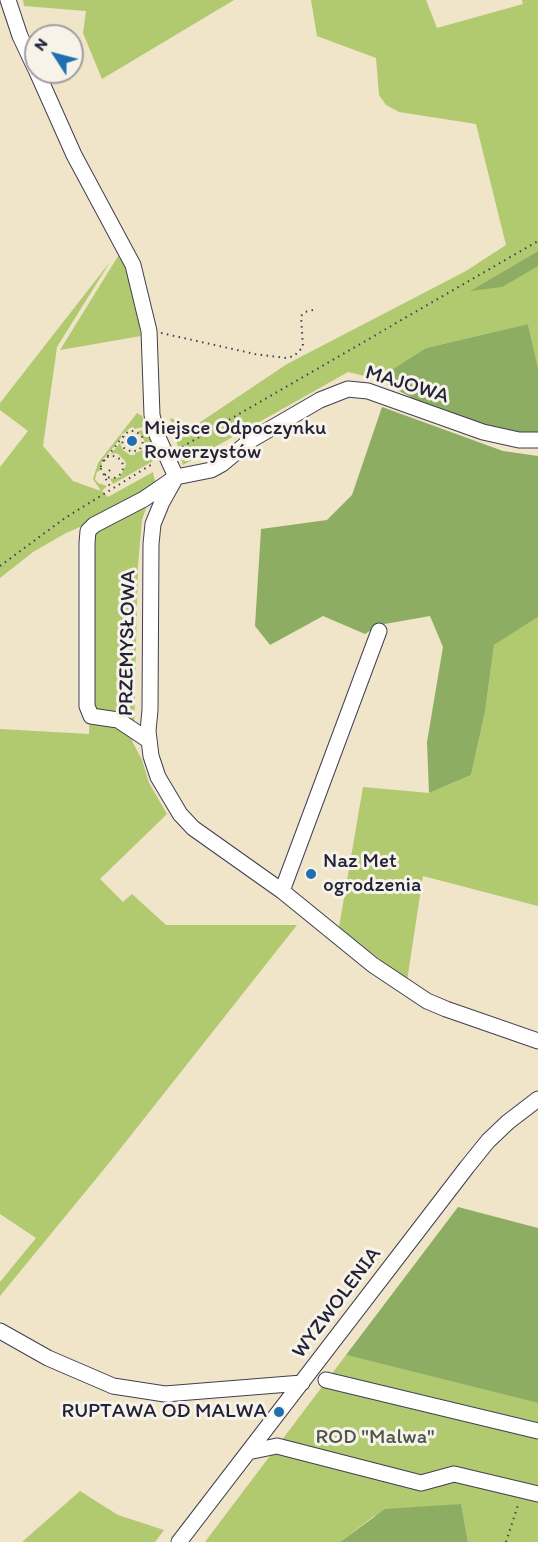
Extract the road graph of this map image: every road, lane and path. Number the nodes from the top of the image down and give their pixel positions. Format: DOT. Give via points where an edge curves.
graph roads {
  1 [pos="8,0"];
  2 [pos="24,45"];
  3 [pos="42,84"];
  4 [pos="538,241"];
  5 [pos="313,310"];
  6 [pos="149,331"];
  7 [pos="125,434"];
  8 [pos="130,437"];
  9 [pos="538,440"];
  10 [pos="135,446"];
  11 [pos="138,450"];
  12 [pos="168,455"];
  13 [pos="120,459"];
  14 [pos="104,461"];
  15 [pos="116,463"];
  16 [pos="110,470"];
  17 [pos="105,475"];
  18 [pos="176,477"];
  19 [pos="111,488"];
  20 [pos="0,566"];
  21 [pos="380,631"];
  22 [pos="148,740"];
  23 [pos="282,891"];
  24 [pos="538,1041"];
  25 [pos="538,1099"];
  26 [pos="0,1331"];
  27 [pos="327,1380"];
  28 [pos="302,1383"];
  29 [pos="538,1431"];
  30 [pos="248,1452"];
  31 [pos="522,1490"];
  32 [pos="538,1494"];
  33 [pos="179,1542"];
  34 [pos="506,1542"];
  1 -- 2 [label="street"];
  3 -- 6 [label="street" via="74,155 133,265"];
  4 -- 12 [label="path"];
  5 -- 6 [label="path" via="301,316 303,347 286,358"];
  6 -- 12 [label="street" via="152,415"];
  7 -- 8 [label="path"];
  7 -- 11 [label="path" via="124,448"];
  7 -- 11 [label="path" via="135,431 142,436"];
  7 -- 14 [label="path"];
  9 -- 18 [label="street, MAJOWA" via="483,432 368,391 348,389 320,400 211,470"];
  10 -- 11 [label="path"];
  12 -- 18 [label="street"];
  12 -- 19 [label="path"];
  13 -- 14 [label="path" via="113,456"];
  13 -- 15 [label="path"];
  13 -- 17 [label="path" via="123,466 119,475"];
  14 -- 17 [label="path"];
  16 -- 17 [label="path"];
  17 -- 19 [label="path"];
  18 -- 22 [label="street, PRZEMYSŁOWA" via="153,524"];
  18 -- 22 [label="street" via="88,531 87,706 91,716 118,720"];
  19 -- 20 [label="path"];
  21 -- 23 [label="street"];
  22 -- 23 [label="street, PRZEMYSŁOWA" via="158,777 180,814 193,828"];
  23 -- 24 [label="street, PRZEMYSŁOWA" via="412,992 446,1009"];
  25 -- 28 [label="street, WYZWOLENIA" via="488,1141"];
  26 -- 28 [label="street" via="48,1358 113,1386 165,1394"];
  27 -- 29 [label="street"];
  28 -- 30 [label="street, WYZWOLENIA"];
  30 -- 31 [label="street" via="277,1446 421,1483 454,1474"];
  30 -- 33 [label="street, WYZWOLENIA"];
  31 -- 32 [label="street"];
  31 -- 34 [label="path"];
}
